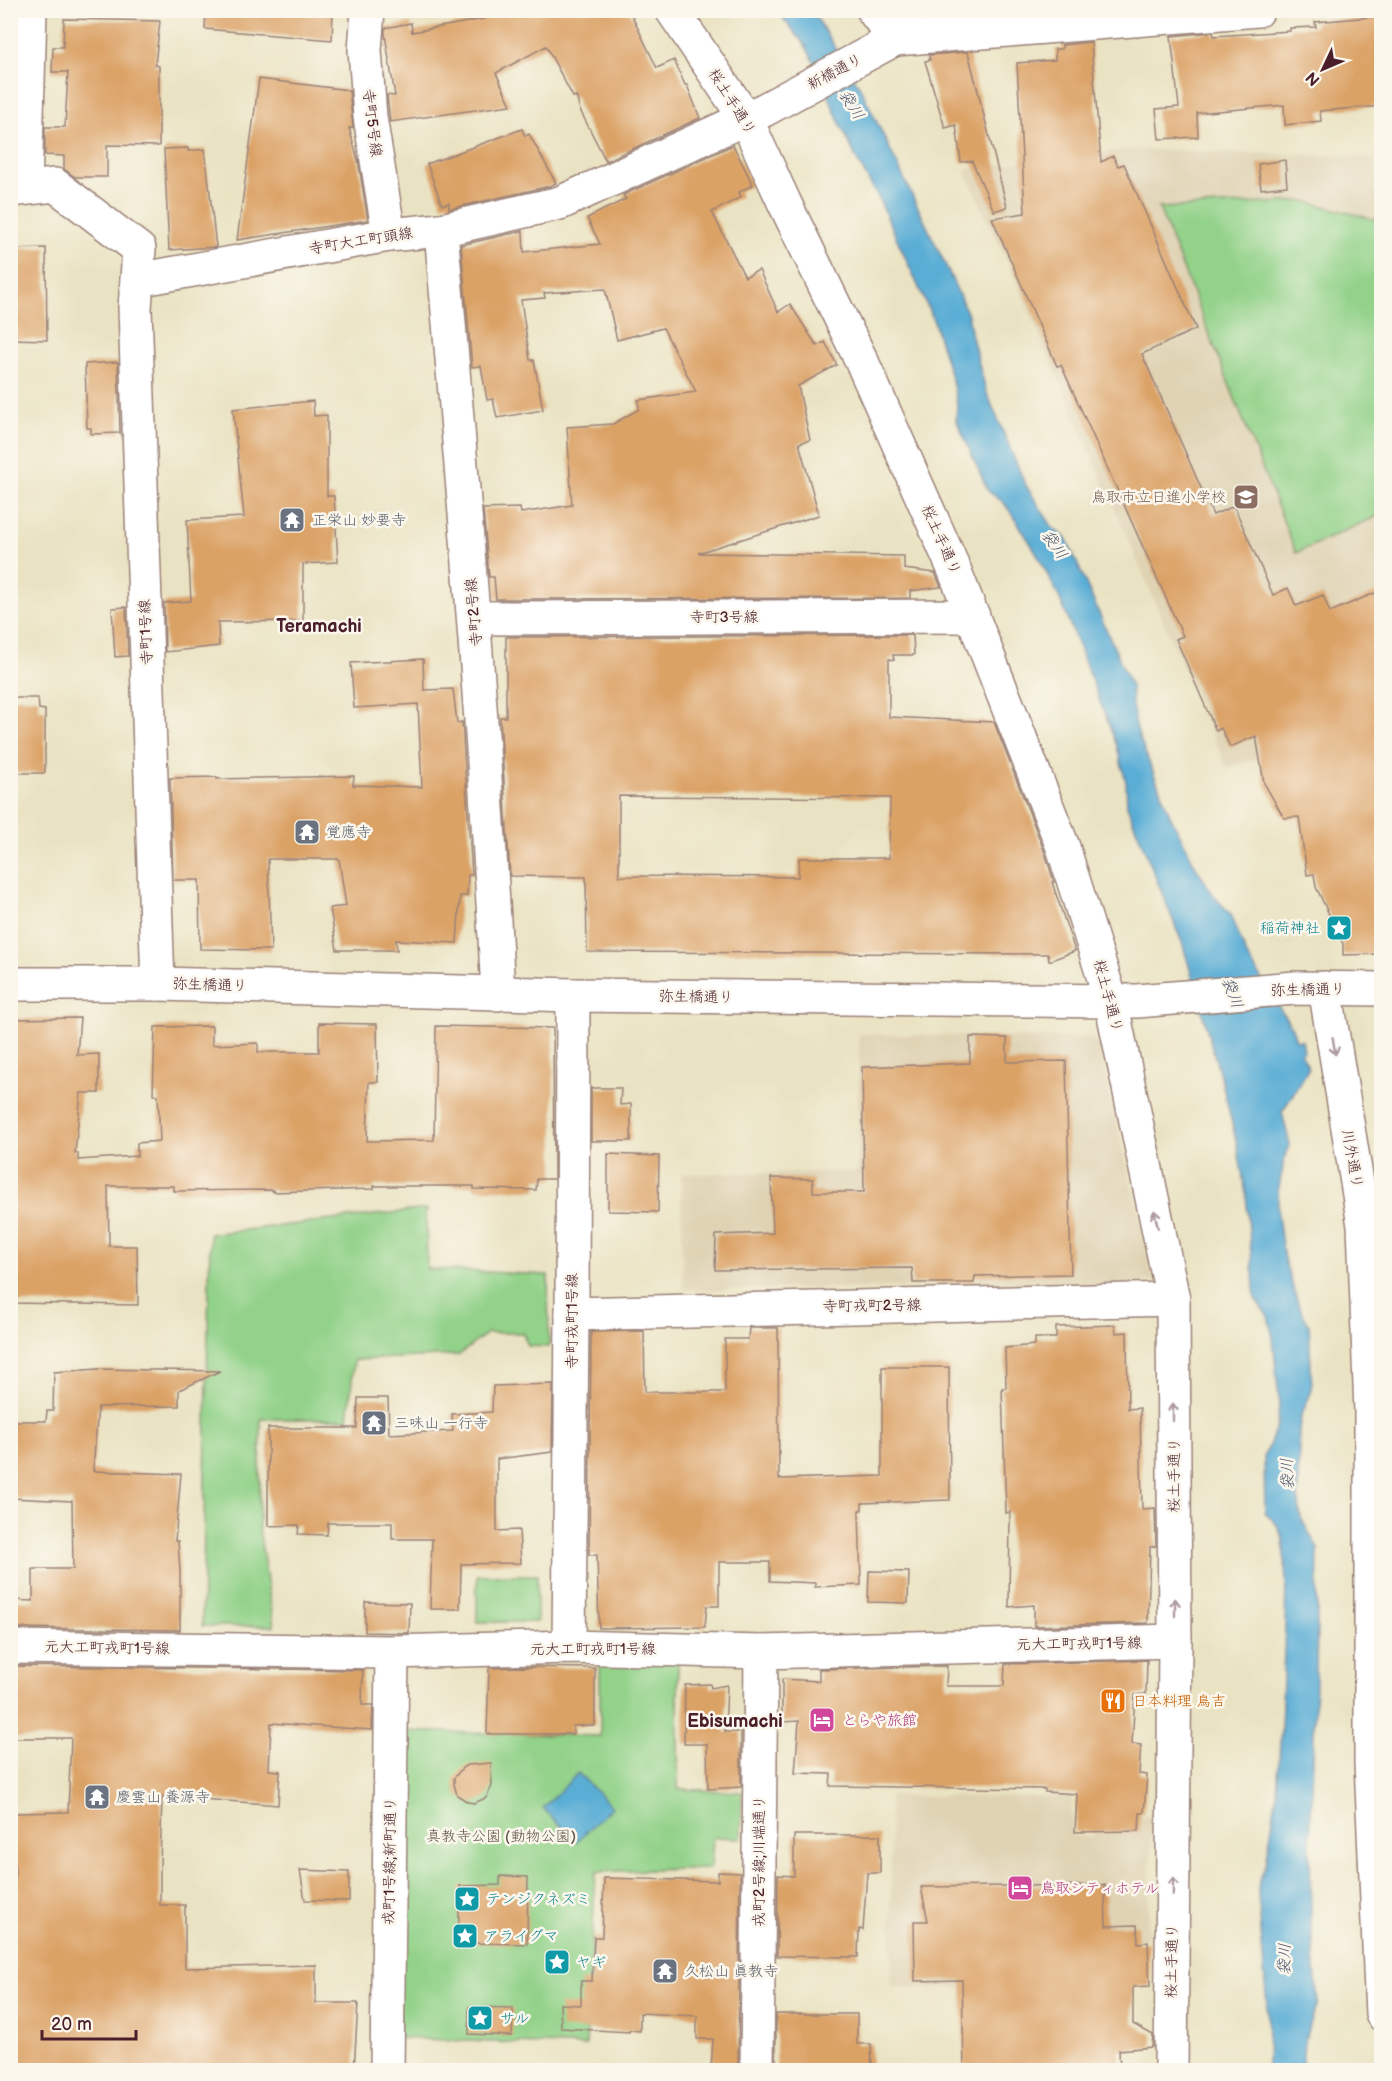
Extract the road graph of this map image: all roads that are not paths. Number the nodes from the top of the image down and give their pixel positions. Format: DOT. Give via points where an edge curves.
graph roads {
  1 [pos="30,10"];
  2 [pos="368,10"];
  3 [pos="672,10"];
  4 [pos="873,10"];
  5 [pos="1258,10"];
  6 [pos="896,32"];
  7 [pos="755,114"];
  8 [pos="18,189"];
  9 [pos="441,230"];
  10 [pos="389,235"];
  11 [pos="137,280"];
  12 [pos="973,616"];
  13 [pos="475,618"];
  14 [pos="10,984"];
  15 [pos="158,984"];
  16 [pos="1310,988"];
  17 [pos="1382,989"];
  18 [pos="498,994"];
  19 [pos="573,996"];
  20 [pos="1124,1001"];
  21 [pos="1173,1299"];
  22 [pos="572,1314"];
  23 [pos="1376,1413"];
  24 [pos="1175,1641"];
  25 [pos="10,1647"];
  26 [pos="569,1647"];
  27 [pos="392,1652"];
  28 [pos="761,1652"];
  29 [pos="1376,1762"];
  30 [pos="1382,2014"];
  31 [pos="387,2070"];
  32 [pos="757,2070"];
  33 [pos="1171,2070"];
  1 -- 8 [label="street"];
  2 -- 10 [label="street, 寺町5号線" via="365,50 370,117"];
  3 -- 7 [label="street, 桜土手通り"];
  4 -- 6 [label="street"];
  5 -- 6 [label="street"];
  6 -- 7 [label="street, 新橋通り"];
  7 -- 9 [label="street, 寺町大工町頭線" via="560,203"];
  7 -- 12 [label="street, 桜土手通り" via="785,204 863,364"];
  8 -- 11 [label="street" via="55,185 139,249"];
  9 -- 10 [label="street, 寺町大工町頭線"];
  9 -- 13 [label="street, 寺町2号線"];
  10 -- 11 [label="street, 寺町大工町頭線"];
  11 -- 15 [label="street, 寺町1号線"];
  12 -- 13 [label="street, 寺町3号線"];
  12 -- 20 [label="street, 桜土手通り"];
  13 -- 18 [label="street, 寺町2号線"];
  14 -- 15 [label="street, 弥生橋通り"];
  15 -- 18 [label="street, 弥生橋通り"];
  16 -- 17 [label="street, 弥生橋通り"];
  16 -- 20 [label="street, 弥生橋通り"];
  16 -- 23 [label="street, 川外通り, one-way" via="1364,1225"];
  18 -- 19 [label="street, 弥生橋通り"];
  19 -- 20 [label="street, 弥生橋通り"];
  19 -- 22 [label="street, 寺町戎町1号線"];
  21 -- 20 [label="street, 桜土手通り, one-way"];
  21 -- 22 [label="street, 寺町戎町2号線"];
  24 -- 21 [label="street, 桜土手通り, one-way"];
  22 -- 26 [label="street, 寺町戎町1号線"];
  23 -- 29 [label="street, 川外通り"];
  24 -- 28 [label="street, 元大工町戎町1号線"];
  33 -- 24 [label="street, 桜土手通り, one-way"];
  25 -- 27 [label="street, 元大工町戎町1号線"];
  26 -- 27 [label="street, 元大工町戎町1号線"];
  26 -- 28 [label="street, 元大工町戎町1号線"];
  27 -- 31 [label="street, 戎町1号線;新町通り"];
  28 -- 32 [label="street, 戎町2号線;川端通り"];
  29 -- 30 [label="street, 川外通り"];
}
